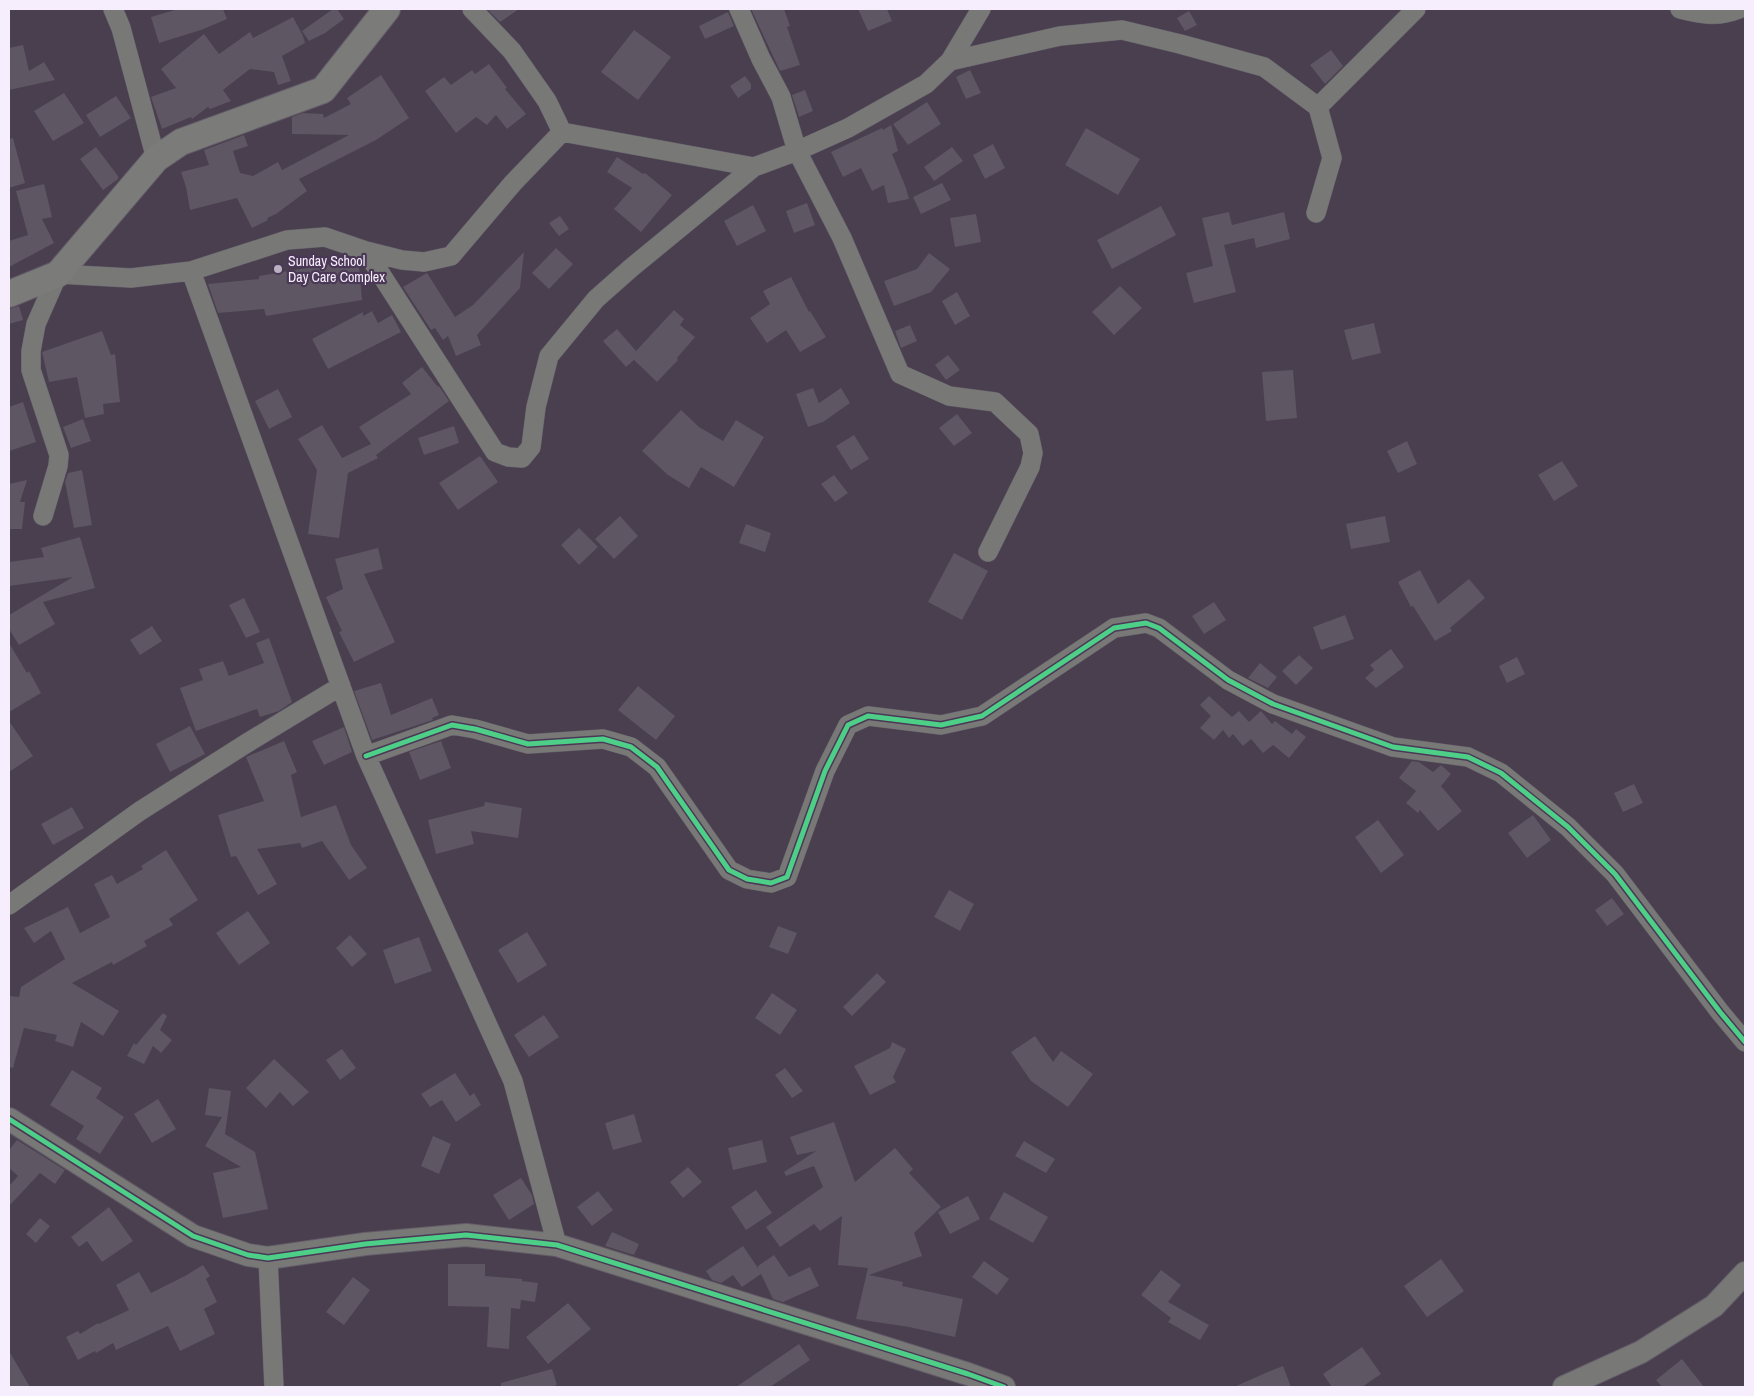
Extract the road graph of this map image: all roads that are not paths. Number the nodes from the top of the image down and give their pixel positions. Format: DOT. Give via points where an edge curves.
graph roads {
  1 [pos="113,9"];
  2 [pos="387,9"];
  3 [pos="472,9"];
  4 [pos="739,9"];
  5 [pos="981,9"];
  6 [pos="1416,9"];
  7 [pos="1680,9"];
  8 [pos="1739,9"];
  9 [pos="950,62"];
  10 [pos="1318,107"];
  11 [pos="562,132"];
  12 [pos="797,151"];
  13 [pos="156,159"];
  14 [pos="754,167"];
  15 [pos="1316,214"];
  16 [pos="366,251"];
  17 [pos="191,271"];
  18 [pos="58,274"];
  19 [pos="9,294"];
  20 [pos="43,516"];
  21 [pos="988,552"];
  22 [pos="341,686"];
  23 [pos="366,756"];
  24 [pos="9,905"];
  25 [pos="1745,1042"];
  26 [pos="9,1119"];
  27 [pos="557,1245"];
  28 [pos="268,1258"];
  29 [pos="1745,1273"];
  30 [pos="274,1387"];
  31 [pos="1004,1387"];
  32 [pos="1564,1387"];
  1 -- 13 [label="street"];
  2 -- 13 [label="main road" via="322,90 181,142"];
  3 -- 11 [label="street" via="512,52 547,101"];
  4 -- 12 [label="street" via="781,97"];
  5 -- 9 [label="street"];
  6 -- 10 [label="street"];
  7 -- 8 [label="street" via="1705,15"];
  9 -- 10 [label="street" via="1060,36 1122,30 1264,67"];
  9 -- 12 [label="street" via="926,84 848,128"];
  10 -- 15 [label="street" via="1332,158"];
  11 -- 14 [label="street"];
  11 -- 16 [label="street" via="451,256 424,262"];
  12 -- 14 [label="street"];
  12 -- 21 [label="street" via="842,238 900,374 949,396 995,402 1029,434 1033,453 1030,467"];
  13 -- 18 [label="main road"];
  14 -- 16 [label="street" via="596,299 549,356 536,406 531,447 522,458 495,452"];
  16 -- 17 [label="street" via="325,237 287,240"];
  17 -- 18 [label="street" via="131,278"];
  17 -- 22 [label="street"];
  18 -- 19 [label="main road"];
  18 -- 20 [label="street" via="36,324 31,351 31,370 59,455"];
  22 -- 23 [label="street"];
  22 -- 24 [label="street" via="140,811"];
  23 -- 25 [label="street" via="452,725 528,744 602,739 631,747 657,767 729,870 747,880 771,883 787,877 825,771 848,725 868,716 941,725 982,716 1114,628 1146,623 1159,628 1228,680 1273,704 1394,747 1468,757 1501,773 1568,827 1615,874"];
  23 -- 27 [label="street" via="513,1081"];
  26 -- 28 [label="street" via="193,1236 248,1255"];
  27 -- 28 [label="street" via="466,1235 365,1244"];
  27 -- 31 [label="street"];
  28 -- 30 [label="street"];
  29 -- 32 [label="street" via="1714,1306 1650,1347"];
}
